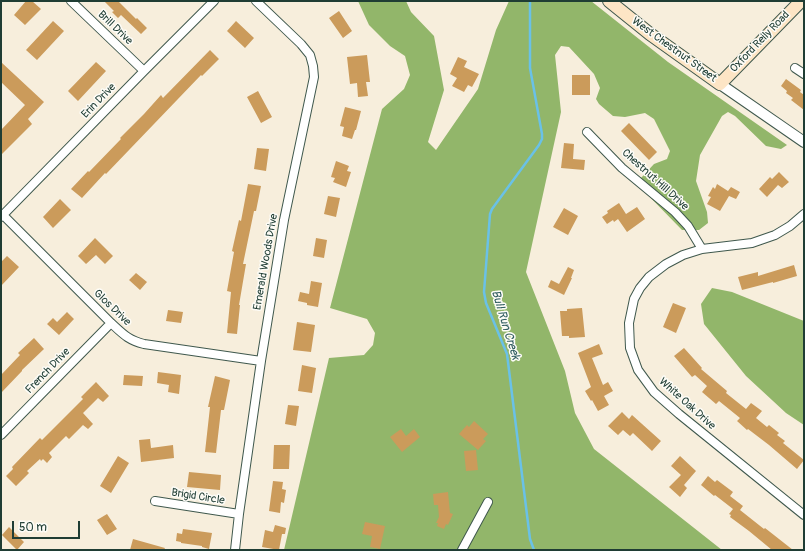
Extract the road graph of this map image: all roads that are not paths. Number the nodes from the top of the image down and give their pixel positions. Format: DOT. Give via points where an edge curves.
graph roads {
  1 [pos="71,1"];
  2 [pos="214,1"];
  3 [pos="256,1"];
  4 [pos="609,1"];
  5 [pos="801,1"];
  6 [pos="795,68"];
  7 [pos="144,71"];
  8 [pos="804,74"];
  9 [pos="720,84"];
  10 [pos="587,132"];
  11 [pos="804,142"];
  12 [pos="804,214"];
  13 [pos="2,216"];
  14 [pos="702,249"];
  15 [pos="111,323"];
  16 [pos="261,361"];
  17 [pos="1,435"];
  18 [pos="155,501"];
  19 [pos="488,502"];
  20 [pos="239,514"];
  21 [pos="804,515"];
  22 [pos="235,550"];
  23 [pos="462,550"];
  1 -- 7 [label="street, Brill Drive"];
  2 -- 7 [label="street, Erin Drive"];
  3 -- 16 [label="street, Emerald Woods Drive" via="301,44 310,56 314,77 284,220"];
  4 -- 9 [label="main road, West Chestnut Street"];
  5 -- 9 [label="main road, Oxford Reily Road"];
  6 -- 8 [label="street"];
  7 -- 13 [label="street, Erin Drive"];
  9 -- 11 [label="street"];
  10 -- 14 [label="street, Chestnut Hill Drive" via="622,168 675,212 688,226"];
  12 -- 14 [label="street, White Oak Drive" via="776,235 752,242"];
  13 -- 15 [label="street, Glos Drive"];
  14 -- 21 [label="street, White Oak Drive" via="666,264 649,277 634,298 629,323 630,348 638,370 654,392 679,414"];
  15 -- 16 [label="street, Glos Drive" via="135,342"];
  15 -- 17 [label="street, French Drive"];
  16 -- 20 [label="street, Emerald Woods Drive"];
  18 -- 20 [label="street, Brigid Circle"];
  19 -- 23 [label="street"];
  20 -- 22 [label="street, Emerald Woods Drive"];
}
